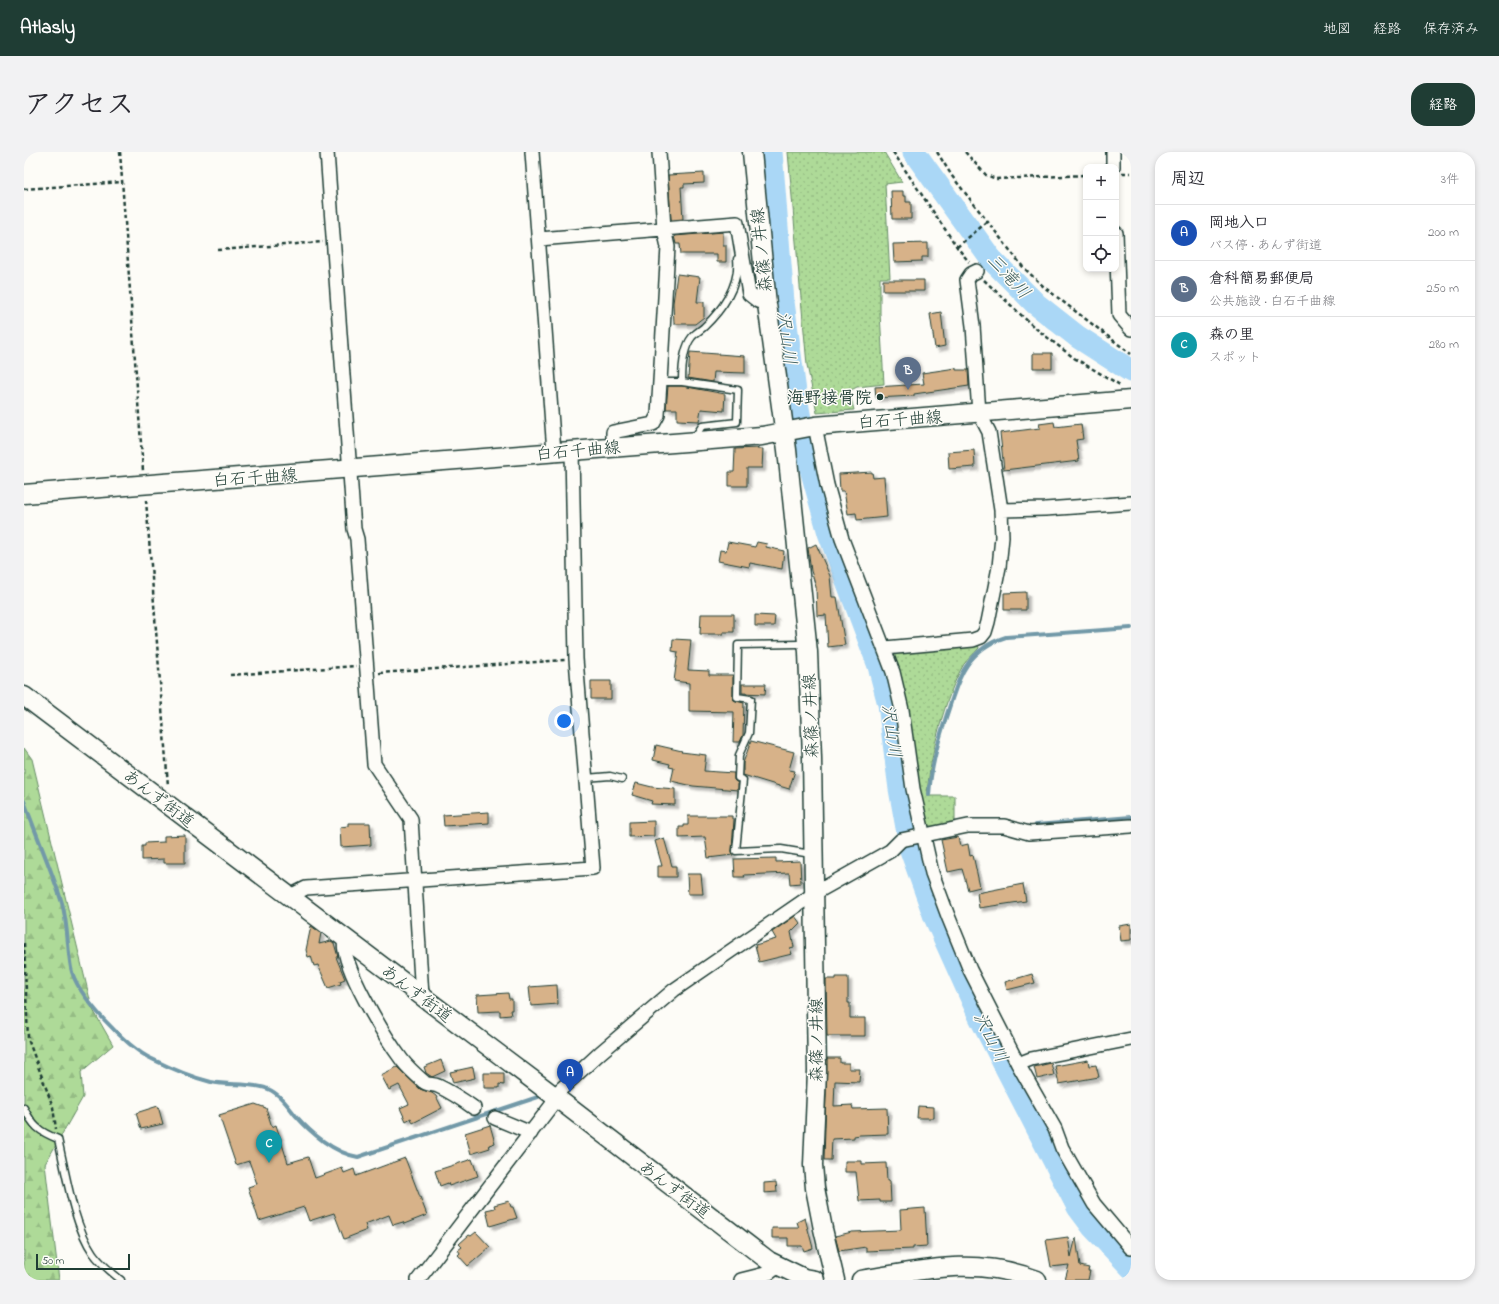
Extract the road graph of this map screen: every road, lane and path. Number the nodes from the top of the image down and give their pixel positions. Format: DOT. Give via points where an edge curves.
graph roads {
  1 [pos="120,152"];
  2 [pos="327,152"];
  3 [pos="532,152"];
  4 [pos="659,152"];
  5 [pos="752,152"];
  6 [pos="893,152"];
  7 [pos="937,152"];
  8 [pos="965,152"];
  9 [pos="1113,152"];
  10 [pos="1113,164"];
  11 [pos="1083,175"];
  12 [pos="122,182"];
  13 [pos="24,189"];
  14 [pos="732,223"];
  15 [pos="986,223"];
  16 [pos="664,229"];
  17 [pos="1116,236"];
  18 [pos="539,239"];
  19 [pos="334,241"];
  20 [pos="957,247"];
  21 [pos="218,250"];
  22 [pos="977,271"];
  23 [pos="767,304"];
  24 [pos="1131,329"];
  25 [pos="1131,354"];
  26 [pos="660,382"];
  27 [pos="682,382"];
  28 [pos="1128,394"];
  29 [pos="979,413"];
  30 [pos="814,426"];
  31 [pos="786,430"];
  32 [pos="692,441"];
  33 [pos="613,447"];
  34 [pos="572,450"];
  35 [pos="554,452"];
  36 [pos="350,470"];
  37 [pos="144,485"];
  38 [pos="24,494"];
  39 [pos="1131,503"];
  40 [pos="1001,510"];
  41 [pos="799,644"];
  42 [pos="885,648"];
  43 [pos="576,659"];
  44 [pos="366,669"];
  45 [pos="230,675"];
  46 [pos="24,696"];
  47 [pos="586,778"];
  48 [pos="622,779"];
  49 [pos="169,806"];
  50 [pos="1131,826"];
  51 [pos="920,836"];
  52 [pos="814,854"];
  53 [pos="415,879"];
  54 [pos="815,893"];
  55 [pos="290,896"];
  56 [pos="345,938"];
  57 [pos="24,943"];
  58 [pos="422,996"];
  59 [pos="1131,1039"];
  60 [pos="1018,1064"];
  61 [pos="556,1098"];
  62 [pos="24,1108"];
  63 [pos="474,1108"];
  64 [pos="495,1118"];
  65 [pos="531,1133"];
  66 [pos="58,1139"];
  67 [pos="1131,1248"];
  68 [pos="777,1267"];
  69 [pos="121,1280"];
  70 [pos="418,1280"];
  71 [pos="741,1280"];
  72 [pos="815,1280"];
  73 [pos="835,1280"];
  74 [pos="861,1280"];
  75 [pos="1037,1280"];
  1 -- 12 [label="path"];
  2 -- 19 [label="street"];
  3 -- 18 [label="street"];
  4 -- 16 [label="street"];
  5 -- 23 [label="main road, 森篠ノ井線"];
  6 -- 20 [label="path"];
  7 -- 15 [label="path"];
  8 -- 11 [label="path" via="986,175 996,179"];
  9 -- 10 [label="street"];
  12 -- 13 [label="path"];
  12 -- 37 [label="path"];
  14 -- 16 [label="street"];
  14 -- 23 [label="street" via="737,223 749,294"];
  14 -- 27 [label="lane" via="737,274 727,300 692,337 682,366"];
  15 -- 20 [label="path"];
  15 -- 25 [label="path" via="1044,288"];
  16 -- 18 [label="street"];
  16 -- 26 [label="street" via="668,247"];
  17 -- 24 [label="street" via="1119,315"];
  18 -- 35 [label="street"];
  19 -- 21 [label="path"];
  19 -- 36 [label="street"];
  20 -- 22 [label="path"];
  22 -- 28 [label="path" via="1034,327 1074,358"];
  22 -- 29 [label="street" via="967,280"];
  23 -- 31 [label="main road, 森篠ノ井線"];
  26 -- 27 [label="lane"];
  26 -- 33 [label="street" via="658,415 653,424 613,432"];
  27 -- 32 [label="lane" via="738,390 737,422 702,426"];
  28 -- 29 [label="main road, 白石千曲線"];
  29 -- 30 [label="main road, 白石千曲線"];
  29 -- 40 [label="street" via="989,432"];
  30 -- 31 [label="main road, 白石千曲線"];
  30 -- 42 [label="street" via="842,539"];
  31 -- 32 [label="main road, 白石千曲線" via="762,436"];
  31 -- 52 [label="main road, 森篠ノ井線" via="808,652"];
  32 -- 33 [label="main road, 白石千曲線"];
  33 -- 34 [label="main road, 白石千曲線"];
  34 -- 35 [label="main road, 白石千曲線"];
  34 -- 43 [label="street"];
  35 -- 36 [label="main road, 白石千曲線"];
  36 -- 37 [label="main road, 白石千曲線"];
  36 -- 44 [label="street"];
  37 -- 38 [label="main road, 白石千曲線"];
  37 -- 49 [label="path"];
  39 -- 40 [label="street"];
  40 -- 42 [label="street" via="999,567 985,632 973,640"];
  41 -- 52 [label="lane" via="738,645 737,697 751,699 749,733 739,755 738,778 743,780 736,851 781,849"];
  42 -- 51 [label="street" via="902,710"];
  43 -- 44 [label="path"];
  43 -- 47 [label="street"];
  44 -- 45 [label="path"];
  44 -- 53 [label="street" via="374,764 411,819"];
  46 -- 49 [label="main road, あんず街道"];
  47 -- 48 [label="lane" via="610,776"];
  47 -- 53 [label="street" via="593,868"];
  49 -- 55 [label="main road, あんず街道"];
  50 -- 51 [label="street" via="1029,832 1004,826 968,826"];
  51 -- 54 [label="street" via="900,840 890,850"];
  51 -- 60 [label="street" via="964,957"];
  52 -- 54 [label="main road, 森篠ノ井線"];
  53 -- 55 [label="street" via="306,888"];
  53 -- 58 [label="street"];
  54 -- 61 [label="street" via="674,990 600,1053 560,1090"];
  54 -- 73 [label="main road, 森篠ノ井線" via="817,1072 812,1165 822,1229"];
  55 -- 56 [label="main road, あんず街道"];
  56 -- 58 [label="main road, あんず街道"];
  56 -- 63 [label="street" via="345,954 356,982 402,1060 425,1083 436,1085"];
  57 -- 66 [label="path" via="28,1039 53,1107"];
  58 -- 61 [label="main road, あんず街道"];
  59 -- 60 [label="street" via="1031,1059"];
  60 -- 67 [label="street" via="1094,1204"];
  61 -- 65 [label="street"];
  61 -- 68 [label="main road, あんず街道"];
  62 -- 66 [label="lane" via="32,1124"];
  64 -- 65 [label="street"];
  65 -- 70 [label="street"];
  66 -- 69 [label="lane" via="77,1219 86,1241 97,1258"];
  68 -- 71 [label="street" via="769,1273"];
  68 -- 72 [label="main road, あんず街道"];
  74 -- 75 [label="main road" via="966,1265 989,1266 1017,1272"];
}
